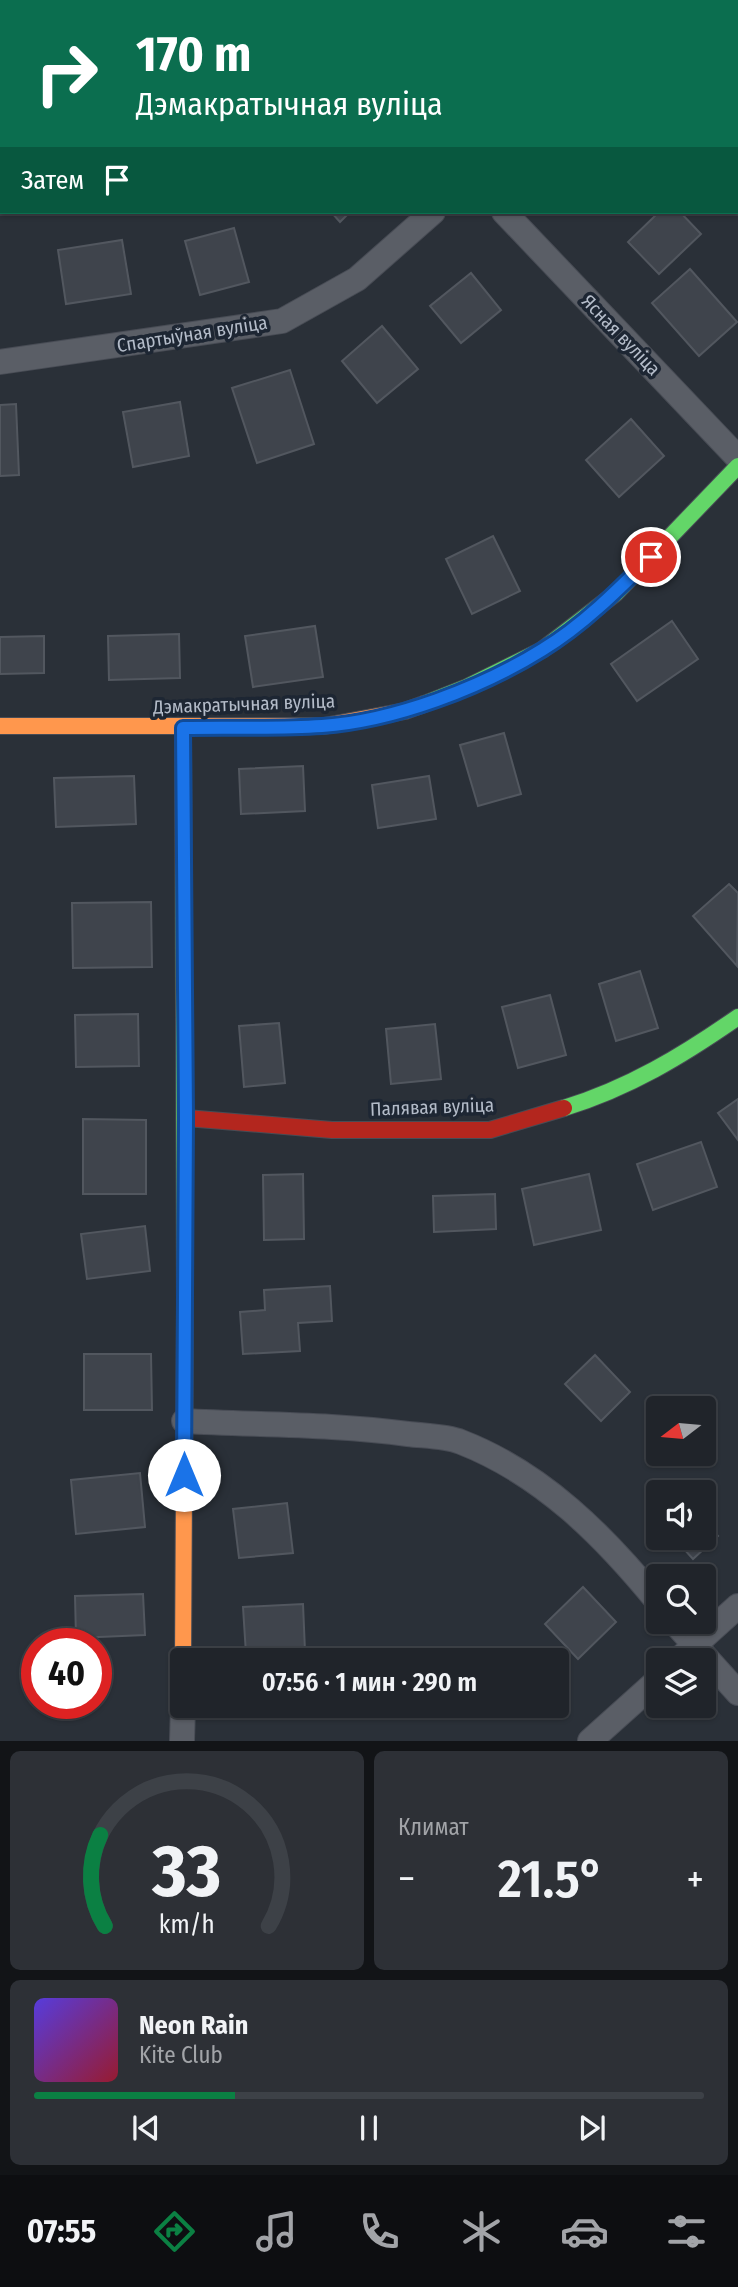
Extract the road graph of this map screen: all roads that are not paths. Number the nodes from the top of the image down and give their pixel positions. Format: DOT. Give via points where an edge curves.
graph roads {
  1 [pos="431,214"];
  2 [pos="506,214"];
  3 [pos="0,362"];
  4 [pos="738,458"];
  5 [pos="738,466"];
  6 [pos="0,726"];
  7 [pos="183,728"];
  8 [pos="738,1017"];
  9 [pos="186,1118"];
  10 [pos="184,1421"];
  11 [pos="646,1587"];
  12 [pos="738,1606"];
  13 [pos="183,1648"];
  14 [pos="691,1648"];
  15 [pos="716,1676"];
  16 [pos="646,1691"];
  17 [pos="738,1693"];
  18 [pos="183,1718"];
  19 [pos="183,1741"];
  20 [pos="590,1741"];
  1 -- 3 [label="street, Спартыўная вуліца" via="357,279 282,321"];
  2 -- 4 [label="street, Ясная вуліца"];
  5 -- 7 [label="street, Дэмакратычная вуліца" via="616,593 542,650 467,687 405,711 324,726"];
  6 -- 7 [label="street, Дэмакратычная вуліца"];
  7 -- 9 [label="street"];
  8 -- 9 [label="street, Палявая вуліца" via="610,1094 490,1130 332,1130"];
  9 -- 10 [label="street"];
  10 -- 11 [label="street" via="375,1429 459,1441 522,1471 572,1510"];
  10 -- 13 [label="street"];
  12 -- 14 [label="street"];
  15 -- 17 [label="street"];
  16 -- 20 [label="street"];
  18 -- 19 [label="street"];
}
